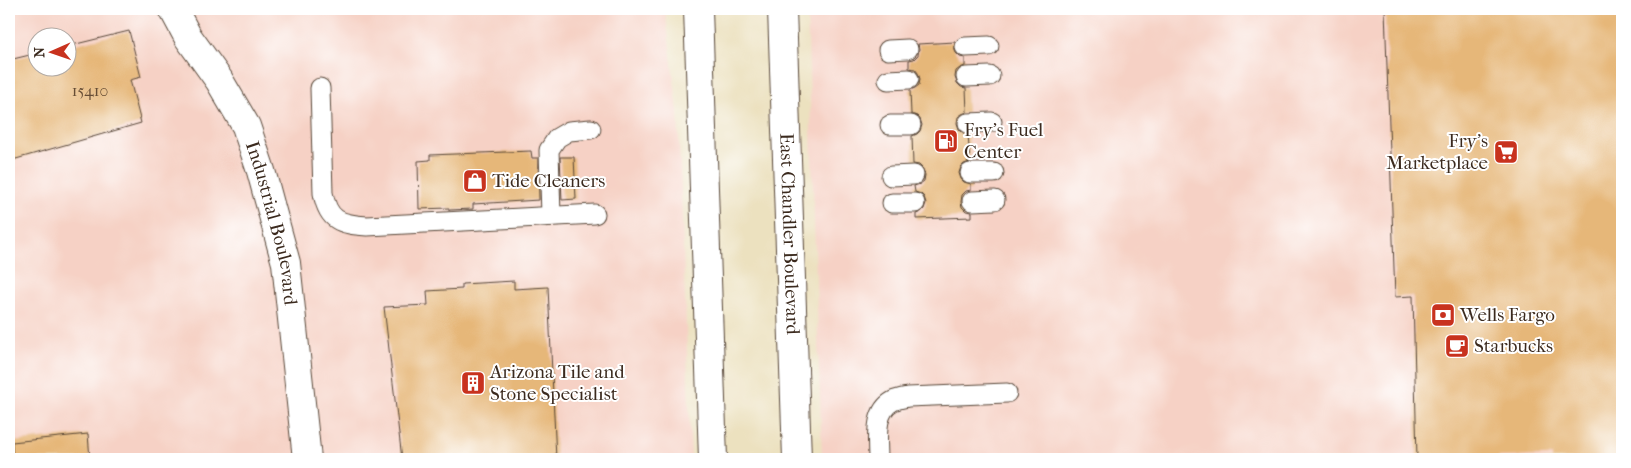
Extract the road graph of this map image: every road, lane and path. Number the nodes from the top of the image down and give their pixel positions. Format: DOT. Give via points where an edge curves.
graph roads {
  1 [pos="173,9"];
  2 [pos="698,9"];
  3 [pos="782,9"];
  4 [pos="989,46"];
  5 [pos="965,47"];
  6 [pos="908,49"];
  7 [pos="888,50"];
  8 [pos="990,76"];
  9 [pos="966,77"];
  10 [pos="909,79"];
  11 [pos="888,80"];
  12 [pos="320,88"];
  13 [pos="992,122"];
  14 [pos="968,123"];
  15 [pos="890,125"];
  16 [pos="912,125"];
  17 [pos="591,129"];
  18 [pos="970,173"];
  19 [pos="994,173"];
  20 [pos="914,175"];
  21 [pos="891,176"];
  22 [pos="995,200"];
  23 [pos="972,201"];
  24 [pos="892,203"];
  25 [pos="915,203"];
  26 [pos="595,214"];
  27 [pos="551,216"];
  28 [pos="1007,393"];
  29 [pos="307,459"];
  30 [pos="713,459"];
  31 [pos="797,459"];
  32 [pos="878,459"];
  1 -- 29 [label="main road, Industrial Boulevard" via="246,126 261,171 286,263"];
  2 -- 30 [label="main road"];
  3 -- 31 [label="main road, East Chandler Boulevard"];
  4 -- 5 [label="lane"];
  6 -- 7 [label="lane"];
  8 -- 9 [label="lane"];
  10 -- 11 [label="lane"];
  12 -- 27 [label="lane" via="323,193 326,208 334,218 350,225 367,226"];
  13 -- 14 [label="lane"];
  15 -- 16 [label="lane"];
  17 -- 27 [label="lane" via="570,132 558,138 549,150"];
  18 -- 19 [label="lane"];
  20 -- 21 [label="lane"];
  22 -- 23 [label="lane"];
  24 -- 25 [label="lane"];
  26 -- 27 [label="lane"];
  28 -- 32 [label="lane" via="894,400 884,407 878,423"];
}
